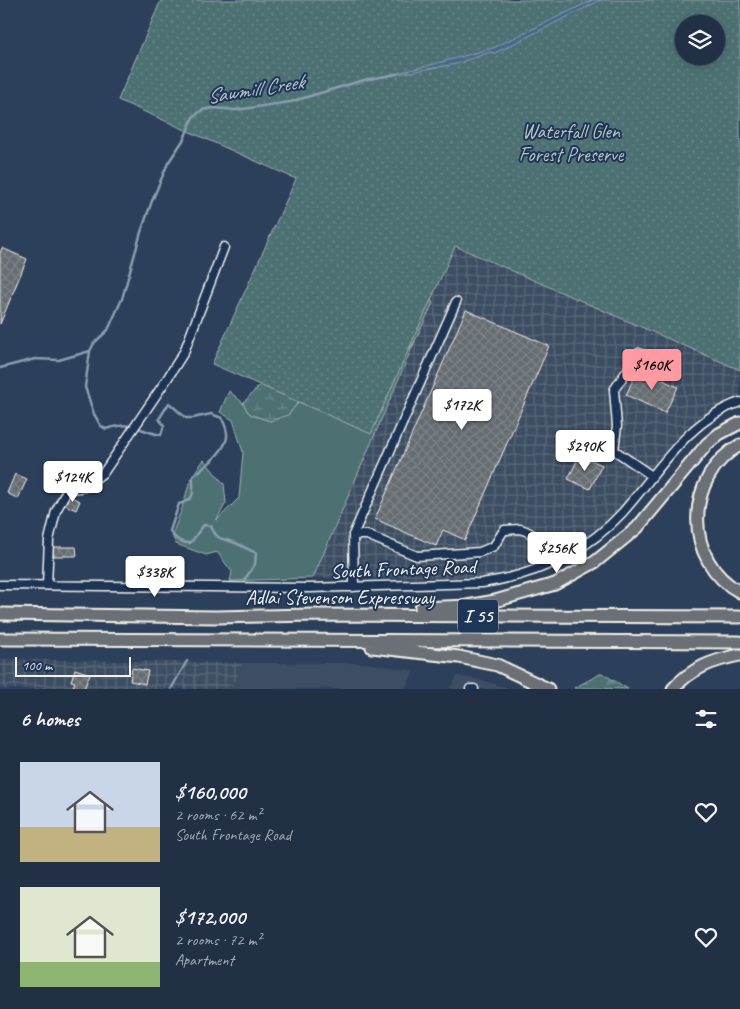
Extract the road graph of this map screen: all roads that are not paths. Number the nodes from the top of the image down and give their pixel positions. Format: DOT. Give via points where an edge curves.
graph roads {
  1 [pos="224,247"];
  2 [pos="456,302"];
  3 [pos="668,367"];
  4 [pos="740,402"];
  5 [pos="740,423"];
  6 [pos="740,445"];
  7 [pos="652,476"];
  8 [pos="353,535"];
  9 [pos="552,564"];
  10 [pos="0,585"];
  11 [pos="47,585"];
  12 [pos="354,587"];
  13 [pos="740,592"];
  14 [pos="0,614"];
  15 [pos="314,614"];
  16 [pos="740,618"];
  17 [pos="0,639"];
  18 [pos="280,640"];
  19 [pos="740,642"];
  20 [pos="740,655"];
  21 [pos="470,689"];
  22 [pos="474,689"];
  23 [pos="548,689"];
  24 [pos="673,689"];
  1 -- 11 [label="street" via="184,352 104,472 84,486 67,490 56,511 49,540"];
  2 -- 8 [label="street"];
  3 -- 7 [label="street" via="639,353 614,390 617,426 614,450"];
  4 -- 7 [label="street, South Frontage Road" via="706,420 682,441"];
  5 -- 15 [label="highway" via="707,444 637,528 595,562 555,584 467,606"];
  6 -- 13 [label="highway" via="714,468 698,504 698,518 706,558 722,578"];
  7 -- 9 [label="street, South Frontage Road" via="622,513 590,542"];
  8 -- 9 [label="street" via="367,536 417,556 480,552 494,546 504,530 520,529 546,547"];
  8 -- 12 [label="street"];
  9 -- 12 [label="street, South Frontage Road" via="482,583"];
  10 -- 11 [label="street, South Frontage Road"];
  11 -- 12 [label="street, South Frontage Road"];
  14 -- 15 [label="highway, Adlai Stevenson Expressway / I 55" via="216,617"];
  15 -- 16 [label="highway, Adlai Stevenson Expressway / I 55"];
  17 -- 18 [label="highway, I 55"];
  18 -- 19 [label="highway, I 55"];
  18 -- 23 [label="highway" via="459,657 497,664"];
  20 -- 24 [label="highway" via="714,660 685,676"];
  21 -- 22 [label="street"];
}
